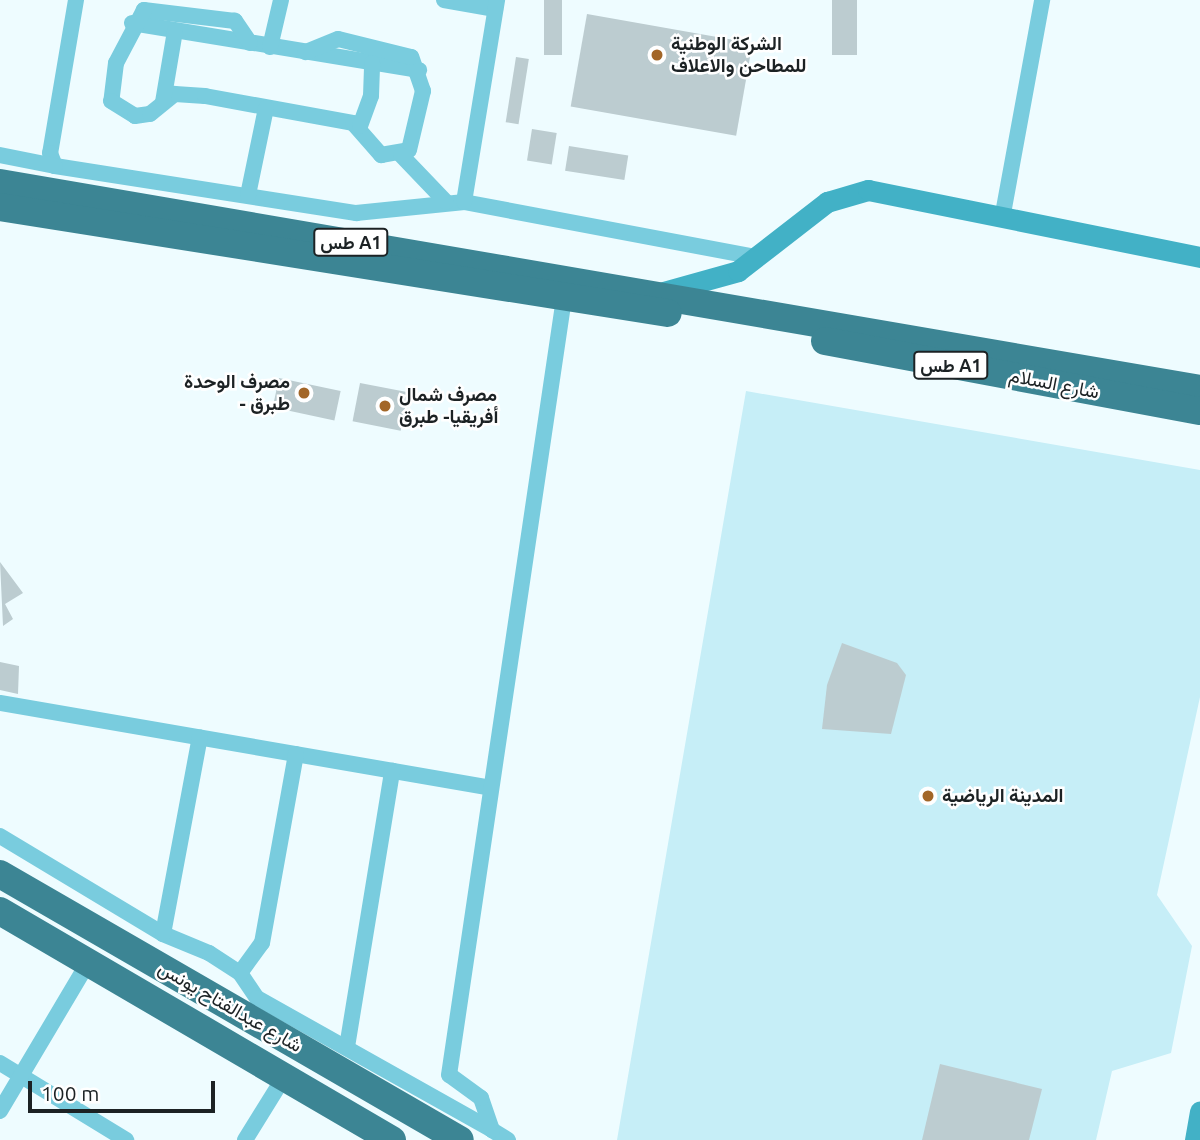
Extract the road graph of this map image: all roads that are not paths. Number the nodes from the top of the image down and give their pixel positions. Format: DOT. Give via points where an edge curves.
graph roads {
  1 [pos="76,0"];
  2 [pos="281,0"];
  3 [pos="444,0"];
  4 [pos="1042,0"];
  5 [pos="496,5"];
  6 [pos="132,23"];
  7 [pos="175,31"];
  8 [pos="250,43"];
  9 [pos="270,47"];
  10 [pos="305,52"];
  11 [pos="372,63"];
  12 [pos="419,70"];
  13 [pos="163,102"];
  14 [pos="267,108"];
  15 [pos="360,126"];
  16 [pos="0,155"];
  17 [pos="401,155"];
  18 [pos="55,166"];
  19 [pos="0,183"];
  20 [pos="248,195"];
  21 [pos="446,202"];
  22 [pos="464,202"];
  23 [pos="0,207"];
  24 [pos="1002,219"];
  25 [pos="1200,257"];
  26 [pos="758,258"];
  27 [pos="661,293"];
  28 [pos="564,298"];
  29 [pos="702,309"];
  30 [pos="1200,389"];
  31 [pos="1200,411"];
  32 [pos="0,703"];
  33 [pos="200,737"];
  34 [pos="296,754"];
  35 [pos="392,771"];
  36 [pos="487,787"];
  37 [pos="0,836"];
  38 [pos="0,874"];
  39 [pos="0,911"];
  40 [pos="163,934"];
  41 [pos="89,963"];
  42 [pos="240,973"];
  43 [pos="347,1046"];
  44 [pos="0,1063"];
  45 [pos="23,1077"];
  46 [pos="284,1077"];
  47 [pos="0,1111"];
  48 [pos="1200,1111"];
  49 [pos="492,1130"];
  50 [pos="126,1140"];
  51 [pos="245,1140"];
  52 [pos="392,1140"];
  53 [pos="460,1140"];
  54 [pos="508,1140"];
  55 [pos="1195,1140"];
  1 -- 18 [label="street" via="50,153"];
  2 -- 9 [label="street"];
  3 -- 5 [label="street"];
  4 -- 24 [label="street"];
  5 -- 22 [label="street"];
  6 -- 7 [label="street"];
  6 -- 8 [label="street" via="150,8 228,20 241,25"];
  6 -- 13 [label="street" via="111,101 135,116"];
  7 -- 8 [label="street"];
  7 -- 13 [label="street"];
  8 -- 9 [label="street"];
  9 -- 10 [label="street"];
  10 -- 11 [label="street"];
  10 -- 12 [label="street" via="345,39 399,50"];
  11 -- 12 [label="street"];
  11 -- 15 [label="street" via="371,96"];
  12 -- 17 [label="street" via="423,91 413,141"];
  13 -- 14 [label="street" via="190,94"];
  14 -- 15 [label="street"];
  14 -- 20 [label="street"];
  15 -- 17 [label="street" via="377,153"];
  16 -- 18 [label="street"];
  17 -- 21 [label="street"];
  18 -- 20 [label="street"];
  19 -- 27 [label="highway, طس A1"];
  20 -- 21 [label="street" via="369,214"];
  21 -- 22 [label="street"];
  22 -- 26 [label="street"];
  23 -- 28 [label="highway, طس A1"];
  24 -- 25 [label="main road"];
  24 -- 26 [label="main road" via="894,193 857,191 818,208"];
  26 -- 27 [label="main road" via="717,280"];
  27 -- 29 [label="highway, طس A1"];
  28 -- 29 [label="highway, طس A1"];
  28 -- 36 [label="street"];
  29 -- 30 [label="highway, شارع السلام / طس A1"];
  29 -- 31 [label="highway, شارع السلام / طس A1"];
  32 -- 33 [label="street"];
  33 -- 34 [label="street"];
  33 -- 40 [label="street"];
  34 -- 35 [label="street"];
  34 -- 42 [label="street" via="262,943"];
  35 -- 36 [label="street"];
  35 -- 43 [label="street"];
  36 -- 49 [label="street" via="449,1075 481,1098"];
  37 -- 40 [label="street"];
  38 -- 53 [label="highway, شارع عبدالفتاح يونس"];
  39 -- 41 [label="highway, شارع عبدالفتاح يونس"];
  40 -- 42 [label="street"];
  41 -- 45 [label="street"];
  41 -- 46 [label="highway, شارع عبدالفتاح يونس"];
  42 -- 43 [label="street" via="257,998"];
  43 -- 49 [label="street"];
  44 -- 45 [label="street"];
  45 -- 47 [label="street"];
  45 -- 50 [label="street"];
  46 -- 51 [label="street"];
  46 -- 52 [label="highway, شارع عبدالفتاح يونس"];
  48 -- 55 [label="main road"];
  49 -- 54 [label="street"];
}
